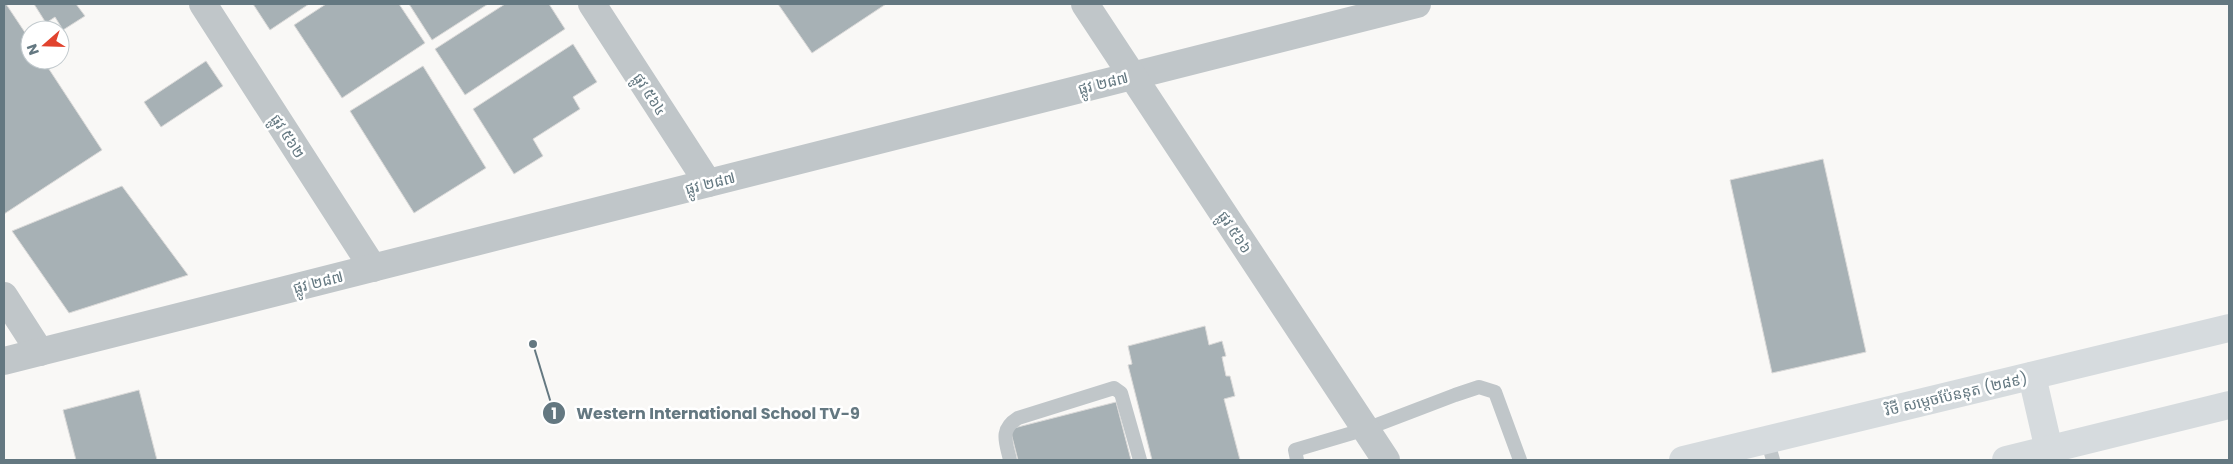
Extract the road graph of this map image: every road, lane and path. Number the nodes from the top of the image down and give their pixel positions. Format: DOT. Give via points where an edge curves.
graph roads {
  1 [pos="203,4"];
  2 [pos="592,4"];
  3 [pos="1085,4"];
  4 [pos="1417,4"];
  5 [pos="1132,76"];
  6 [pos="708,183"];
  7 [pos="373,268"];
  8 [pos="4,296"];
  9 [pos="2229,328"];
  10 [pos="40,352"];
  11 [pos="4,361"];
  12 [pos="2032,376"];
  13 [pos="2229,406"];
  14 [pos="1366,429"];
  15 [pos="1770,450"];
  16 [pos="2049,450"];
  17 [pos="1010,460"];
  18 [pos="1140,460"];
  19 [pos="1296,460"];
  20 [pos="1386,460"];
  21 [pos="1520,460"];
  22 [pos="1683,460"];
  23 [pos="2006,460"];
  1 -- 7 [label="street, ផ្លូវ ៥៦២"];
  2 -- 6 [label="street, ផ្លូវ ៥៦៤"];
  3 -- 5 [label="street, ផ្លូវ ៥៦៦"];
  4 -- 5 [label="street, ផ្លូវ ២៨៧"];
  5 -- 6 [label="street, ផ្លូវ ២៨៧"];
  5 -- 14 [label="street, ផ្លូវ ៥៦៦"];
  6 -- 7 [label="street, ផ្លូវ ២៨៧"];
  7 -- 10 [label="street, ផ្លូវ ២៨៧"];
  8 -- 10 [label="street"];
  9 -- 12 [label="main road, វិថី សម្តេចប៉ែននុត (២៨៩)"];
  10 -- 11 [label="street, ផ្លូវ ២៨៧"];
  12 -- 15 [label="main road, វិថី សម្តេចប៉ែននុត (២៨៩)"];
  12 -- 16 [label="main road"];
  13 -- 16 [label="main road"];
  14 -- 19 [label="lane" via="1295,450"];
  14 -- 20 [label="street, ផ្លូវ ៥៦៦"];
  14 -- 21 [label="lane" via="1479,387 1495,392"];
  15 -- 22 [label="main road, វិថី សម្តេចប៉ែននុត (២៨៩)"];
  16 -- 23 [label="main road"];
  17 -- 18 [label="lane" via="1004,433 1009,424 1026,415 1114,388 1121,393"];
}
